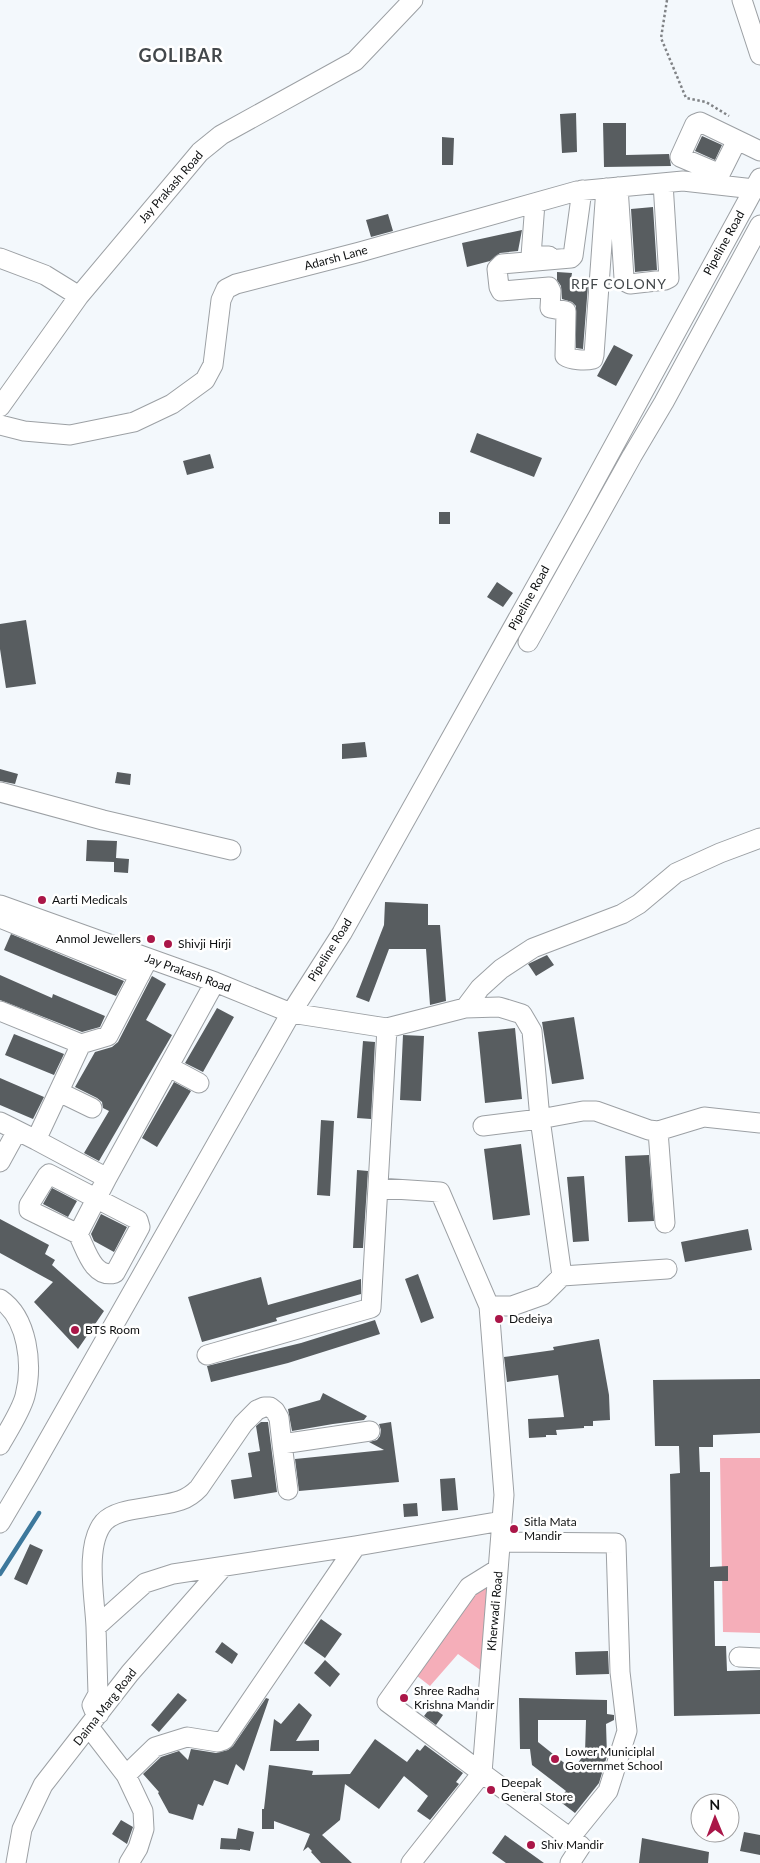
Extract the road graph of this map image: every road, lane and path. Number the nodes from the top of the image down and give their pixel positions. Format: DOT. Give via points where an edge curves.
graph roads {
  1 [pos="413,0"];
  2 [pos="667,0"];
  3 [pos="742,0"];
  4 [pos="760,55"];
  5 [pos="729,116"];
  6 [pos="737,140"];
  7 [pos="760,151"];
  8 [pos="688,161"];
  9 [pos="683,181"];
  10 [pos="663,183"];
  11 [pos="757,184"];
  12 [pos="612,188"];
  13 [pos="578,191"];
  14 [pos="535,203"];
  15 [pos="760,224"];
  16 [pos="0,258"];
  17 [pos="79,296"];
  18 [pos="0,407"];
  19 [pos="0,425"];
  20 [pos="528,642"];
  21 [pos="0,792"];
  22 [pos="760,838"];
  23 [pos="231,850"];
  24 [pos="0,905"];
  25 [pos="0,918"];
  26 [pos="144,967"];
  27 [pos="215,982"];
  28 [pos="465,1008"];
  29 [pos="0,1011"];
  30 [pos="291,1013"];
  31 [pos="387,1028"];
  32 [pos="81,1044"];
  33 [pos="168,1066"];
  34 [pos="199,1084"];
  35 [pos="59,1092"];
  36 [pos="92,1108"];
  37 [pos="540,1119"];
  38 [pos="0,1122"];
  39 [pos="760,1123"];
  40 [pos="483,1126"];
  41 [pos="17,1131"];
  42 [pos="658,1131"];
  43 [pos="36,1140"];
  44 [pos="0,1162"];
  45 [pos="107,1178"];
  46 [pos="379,1188"];
  47 [pos="97,1198"];
  48 [pos="665,1223"];
  49 [pos="78,1234"];
  50 [pos="667,1269"];
  51 [pos="562,1276"];
  52 [pos="0,1299"];
  53 [pos="488,1306"];
  54 [pos="207,1356"];
  55 [pos="370,1431"];
  56 [pos="282,1444"];
  57 [pos="0,1445"];
  58 [pos="288,1490"];
  59 [pos="502,1521"];
  60 [pos="0,1523"];
  61 [pos="501,1542"];
  62 [pos="356,1546"];
  63 [pos="223,1567"];
  64 [pos="498,1569"];
  65 [pos="96,1627"];
  66 [pos="739,1657"];
  67 [pos="760,1658"];
  68 [pos="94,1720"];
  69 [pos="482,1773"];
  70 [pos="126,1774"];
  71 [pos="570,1838"];
  72 [pos="16,1863"];
  73 [pos="129,1863"];
  74 [pos="410,1863"];
  75 [pos="570,1863"];
  1 -- 17 [label="street, Jay Prakash Road" via="355,62 221,135 200,152"];
  2 -- 5 [label="path" via="662,38 686,98 706,102"];
  3 -- 4 [label="street"];
  6 -- 7 [label="street"];
  6 -- 8 [label="street" via="720,174"];
  6 -- 8 [label="street" via="698,122 680,155"];
  8 -- 9 [label="street"];
  9 -- 10 [label="street, Adarsh Lane"];
  9 -- 11 [label="street, Adarsh Lane"];
  10 -- 12 [label="street, Adarsh Lane"];
  10 -- 12 [label="street" via="669,278 630,284 624,278"];
  11 -- 30 [label="street, Pipeline Road" via="342,933"];
  12 -- 13 [label="street, Adarsh Lane"];
  12 -- 13 [label="street" via="594,356 589,360 565,356 566,313 550,308 549,287 501,291 498,287 497,269 502,264 573,256"];
  13 -- 14 [label="street, Adarsh Lane"];
  13 -- 14 [label="street" via="566,255 531,256"];
  14 -- 19 [label="street, Adarsh Lane" via="226,289 221,300 213,364 205,380 172,404 134,422 70,435 24,432"];
  15 -- 20 [label="street"];
  16 -- 17 [label="street" via="45,275"];
  17 -- 18 [label="street, Jay Prakash Road"];
  21 -- 23 [label="street"];
  22 -- 28 [label="street" via="676,873 622,914 534,948 501,969 480,988"];
  24 -- 26 [label="street, Jay Prakash Road"];
  25 -- 26 [label="street"];
  26 -- 27 [label="street, Jay Prakash Road"];
  26 -- 32 [label="street" via="108,1036"];
  27 -- 30 [label="street, Jay Prakash Road"];
  27 -- 33 [label="street"];
  28 -- 31 [label="street"];
  28 -- 37 [label="street" via="499,1007 522,1014 532,1032"];
  29 -- 32 [label="street"];
  30 -- 31 [label="street"];
  30 -- 60 [label="street, Pipeline Road"];
  31 -- 46 [label="street"];
  32 -- 35 [label="street"];
  33 -- 34 [label="street"];
  33 -- 45 [label="street"];
  35 -- 36 [label="street"];
  35 -- 43 [label="street"];
  37 -- 40 [label="street"];
  37 -- 42 [label="street" via="596,1110"];
  37 -- 51 [label="street"];
  38 -- 41 [label="street"];
  39 -- 42 [label="street" via="704,1116"];
  41 -- 43 [label="street"];
  41 -- 44 [label="street"];
  42 -- 48 [label="street"];
  43 -- 45 [label="street"];
  45 -- 47 [label="street"];
  46 -- 53 [label="street, Kherwadi Road" via="440,1192"];
  46 -- 54 [label="street" via="371,1308"];
  47 -- 49 [label="street"];
  47 -- 49 [label="street" via="49,1174 29,1205 30,1210"];
  47 -- 49 [label="street" via="140,1224 114,1273 108,1275 96,1269"];
  50 -- 51 [label="street"];
  51 -- 53 [label="street" via="543,1295 512,1306"];
  52 -- 57 [label="street" via="7,1304 24,1331 30,1364 25,1397"];
  53 -- 59 [label="street, Kherwadi Road" via="504,1495"];
  55 -- 56 [label="street"];
  56 -- 58 [label="street"];
  56 -- 65 [label="street" via="275,1411 264,1407 257,1410 192,1496 181,1502 115,1515 104,1522 93,1554"];
  59 -- 61 [label="street, Kherwadi Road"];
  59 -- 62 [label="street"];
  61 -- 64 [label="street, Kherwadi Road"];
  61 -- 71 [label="street" via="616,1543 620,1672 627,1731 608,1791"];
  62 -- 63 [label="street"];
  62 -- 70 [label="street" via="224,1740 187,1737 155,1747"];
  63 -- 65 [label="street" via="173,1574 145,1583"];
  63 -- 68 [label="street, Daima Marg Road"];
  64 -- 69 [label="street, Kherwadi Road"];
  64 -- 69 [label="street" via="469,1587 387,1702"];
  65 -- 68 [label="street" via="98,1694 92,1705"];
  66 -- 67 [label="street"];
  68 -- 70 [label="street"];
  68 -- 72 [label="street, Daima Marg Road" via="43,1785 22,1829"];
  69 -- 71 [label="street"];
  69 -- 74 [label="street"];
  70 -- 73 [label="street" via="143,1811 144,1829"];
  71 -- 75 [label="street" via="581,1846"];
}
